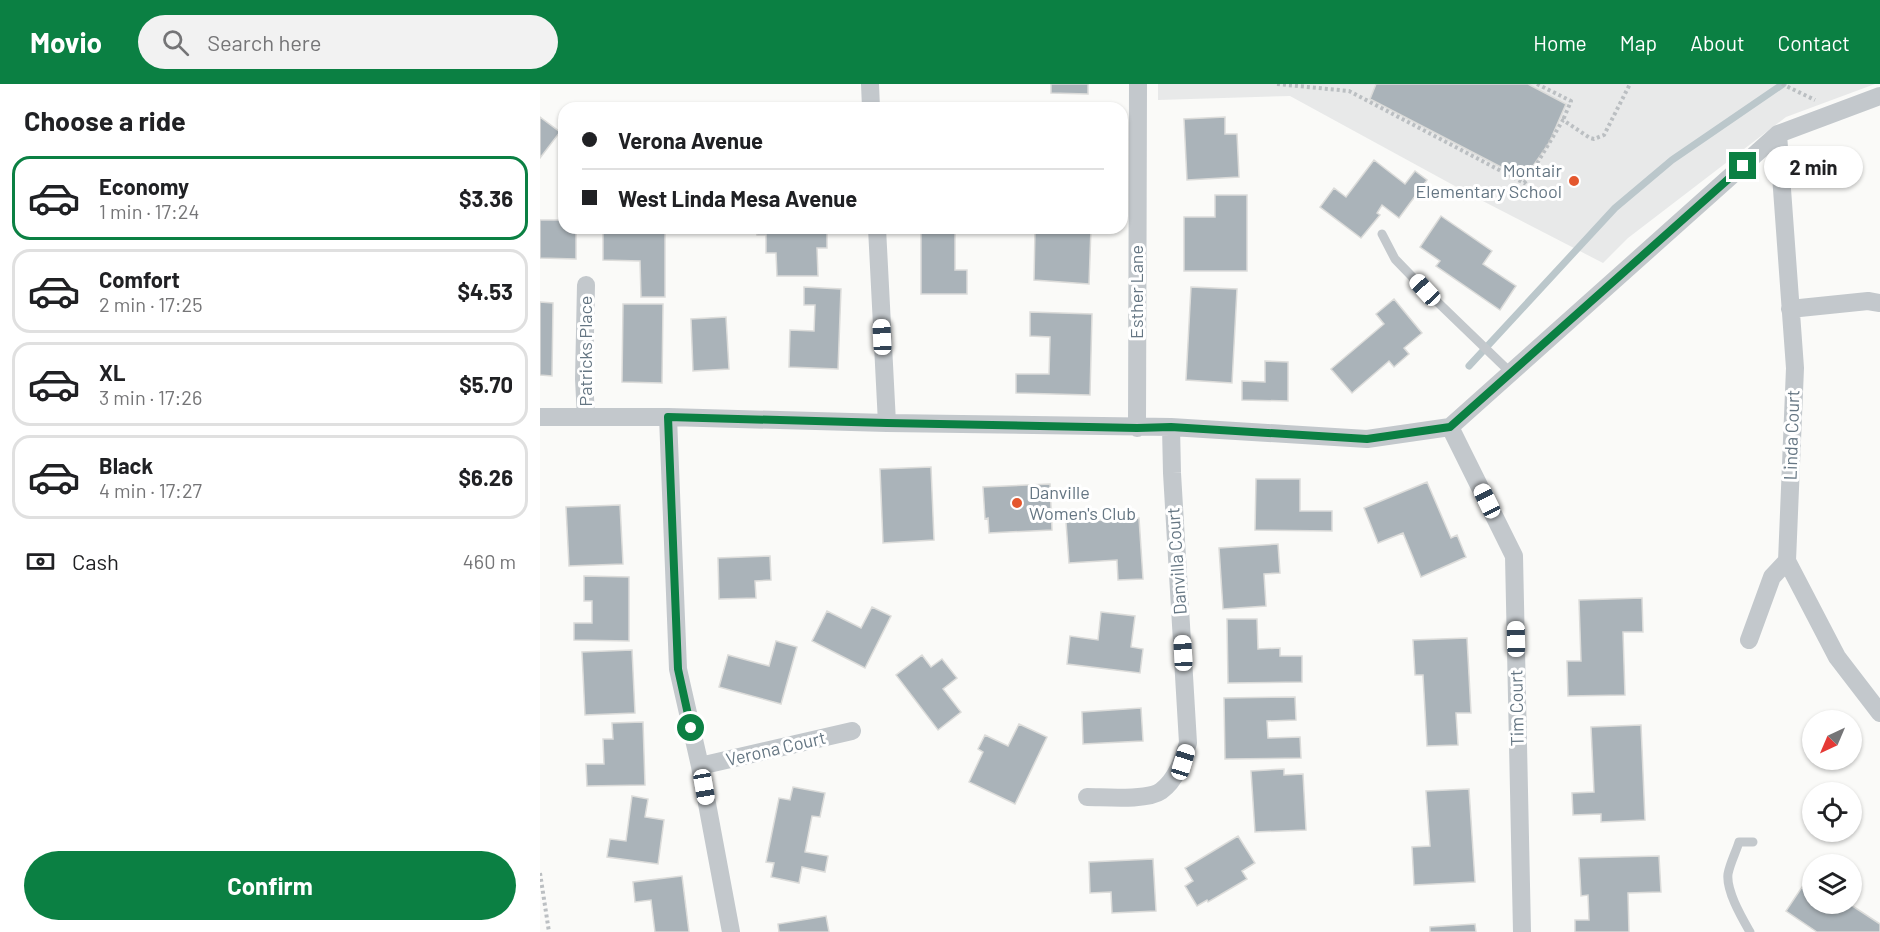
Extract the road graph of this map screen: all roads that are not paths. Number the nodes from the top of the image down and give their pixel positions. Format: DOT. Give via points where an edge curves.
graph roads {
  1 [pos="870,84"];
  2 [pos="1138,84"];
  3 [pos="1880,96"];
  4 [pos="871,102"];
  5 [pos="1778,134"];
  6 [pos="877,234"];
  7 [pos="1382,234"];
  8 [pos="586,285"];
  9 [pos="1880,303"];
  10 [pos="1790,309"];
  11 [pos="1511,373"];
  12 [pos="540,417"];
  13 [pos="586,417"];
  14 [pos="668,417"];
  15 [pos="887,423"];
  16 [pos="1171,427"];
  17 [pos="1450,427"];
  18 [pos="1137,428"];
  19 [pos="1787,561"];
  20 [pos="1749,640"];
  21 [pos="1880,712"];
  22 [pos="852,731"];
  23 [pos="700,766"];
  24 [pos="1087,797"];
  25 [pos="1753,842"];
  26 [pos="731,932"];
  27 [pos="1522,932"];
  28 [pos="1750,932"];
  1 -- 4 [label="street"];
  2 -- 18 [label="street, Esther Lane"];
  3 -- 5 [label="street"];
  5 -- 10 [label="street, Linda Court"];
  5 -- 11 [label="street"];
  6 -- 15 [label="street"];
  7 -- 11 [label="lane" via="1395,258"];
  8 -- 13 [label="street, Patricks Place"];
  9 -- 10 [label="street"];
  10 -- 19 [label="street, Linda Court" via="1795,368"];
  11 -- 17 [label="street"];
  12 -- 13 [label="street"];
  13 -- 14 [label="street"];
  14 -- 15 [label="street"];
  14 -- 23 [label="street" via="678,669"];
  15 -- 18 [label="street"];
  16 -- 17 [label="street" via="1367,439"];
  16 -- 18 [label="street"];
  16 -- 24 [label="street, Danvilla Court" via="1188,743 1183,762 1160,792 1141,797"];
  17 -- 27 [label="street, Tim Court" via="1514,556"];
  19 -- 20 [label="street" via="1772,577"];
  19 -- 21 [label="street, Linda Court" via="1837,657"];
  22 -- 23 [label="street, Verona Court"];
  23 -- 26 [label="street"];
  25 -- 28 [label="lane" via="1739,842 1728,875 1739,913"];
}
